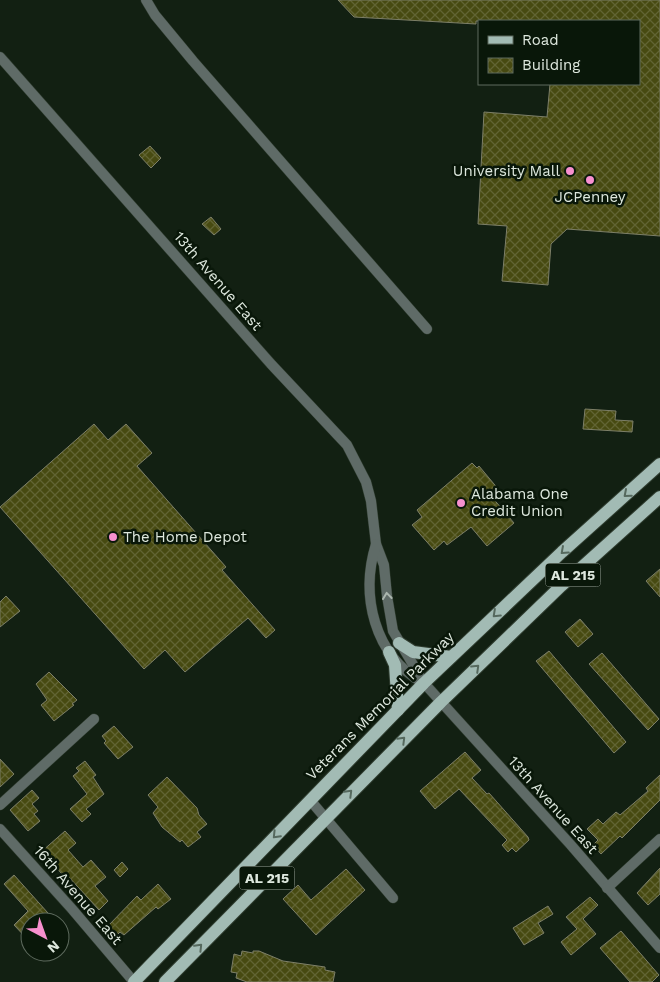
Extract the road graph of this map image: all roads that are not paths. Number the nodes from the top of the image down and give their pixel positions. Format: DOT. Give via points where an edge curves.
graph roads {
  1 [pos="146,0"];
  2 [pos="0,57"];
  3 [pos="427,328"];
  4 [pos="660,464"];
  5 [pos="660,497"];
  6 [pos="376,544"];
  7 [pos="394,647"];
  8 [pos="451,657"];
  9 [pos="424,684"];
  10 [pos="441,702"];
  11 [pos="398,710"];
  12 [pos="94,719"];
  13 [pos="310,800"];
  14 [pos="0,805"];
  15 [pos="325,817"];
  16 [pos="0,828"];
  17 [pos="660,839"];
  18 [pos="607,888"];
  19 [pos="393,898"];
  20 [pos="660,948"];
  21 [pos="134,982"];
  22 [pos="165,982"];
  1 -- 3 [label="street" via="154,15 193,61"];
  2 -- 6 [label="street, 13th Avenue East" via="270,364 347,445 366,482"];
  4 -- 8 [label="main road, Veterans Memorial Parkway / AL 215, one-way"];
  10 -- 5 [label="main road, AL 215, one-way" via="561,586"];
  7 -- 6 [label="street, 13th Avenue East, one-way" via="384,565"];
  6 -- 7 [label="street, 13th Avenue East" via="369,570 370,598 376,626"];
  7 -- 8 [label="main road"];
  7 -- 9 [label="street, 13th Avenue East" via="415,666"];
  7 -- 11 [label="main road"];
  8 -- 9 [label="main road, Veterans Memorial Parkway / AL 215"];
  9 -- 10 [label="street, 13th Avenue East"];
  9 -- 11 [label="main road, Veterans Memorial Parkway / AL 215"];
  15 -- 10 [label="main road, AL 215, one-way"];
  10 -- 18 [label="street, 13th Avenue East"];
  11 -- 13 [label="main road, Veterans Memorial Parkway / AL 215"];
  12 -- 14 [label="street"];
  13 -- 15 [label="street"];
  13 -- 21 [label="main road, Veterans Memorial Parkway / AL 215, one-way"];
  15 -- 19 [label="street"];
  22 -- 15 [label="main road, AL 215, one-way"];
  16 -- 21 [label="street, 16th Avenue East"];
  17 -- 18 [label="street"];
  18 -- 20 [label="street, 13th Avenue East"];
}
